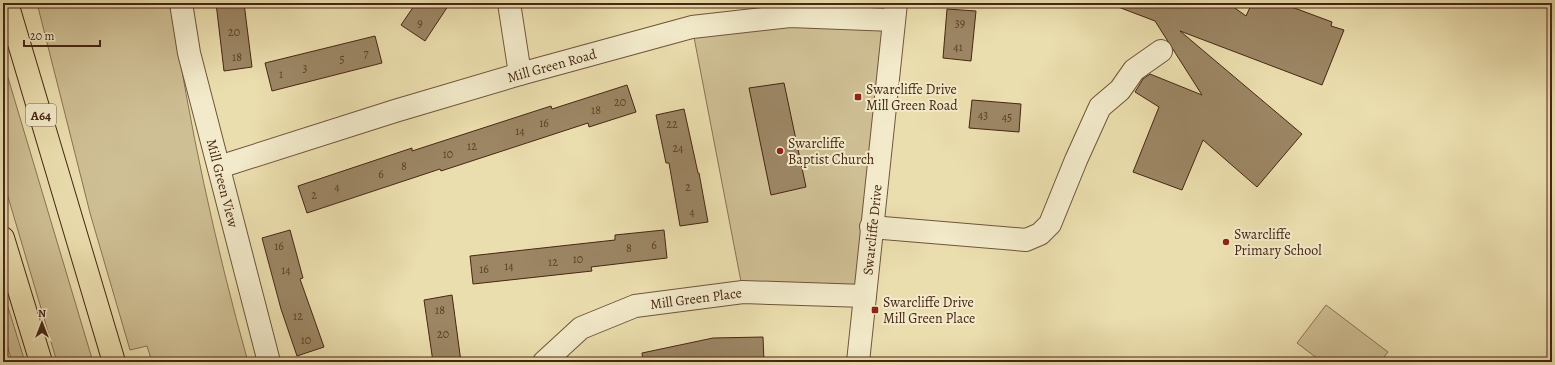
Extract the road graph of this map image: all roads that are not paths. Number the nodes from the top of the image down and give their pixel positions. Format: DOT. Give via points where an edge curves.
graph roads {
  1 [pos="7,3"];
  2 [pos="181,3"];
  3 [pos="509,3"];
  4 [pos="895,12"];
  5 [pos="1161,51"];
  6 [pos="520,74"];
  7 [pos="219,167"];
  8 [pos="871,228"];
  9 [pos="3,238"];
  10 [pos="865,296"];
  11 [pos="41,362"];
  12 [pos="114,362"];
  13 [pos="269,362"];
  14 [pos="544,362"];
  15 [pos="858,362"];
  1 -- 12 [label="highway, A64"];
  2 -- 7 [label="street, Mill Green View" via="189,53"];
  3 -- 6 [label="street"];
  4 -- 6 [label="street, Mill Green Road" via="790,16 692,27"];
  4 -- 8 [label="street, Swarcliffe Drive"];
  5 -- 8 [label="street" via="1134,70 1120,90 1100,107 1050,224 1040,234 1026,240"];
  6 -- 7 [label="street, Mill Green Road"];
  7 -- 13 [label="street, Mill Green View"];
  8 -- 10 [label="street, Swarcliffe Drive"];
  9 -- 11 [label="highway"];
  10 -- 14 [label="street, Mill Green Place" via="743,292 635,306 582,328"];
  10 -- 15 [label="street, Swarcliffe Drive"];
}
